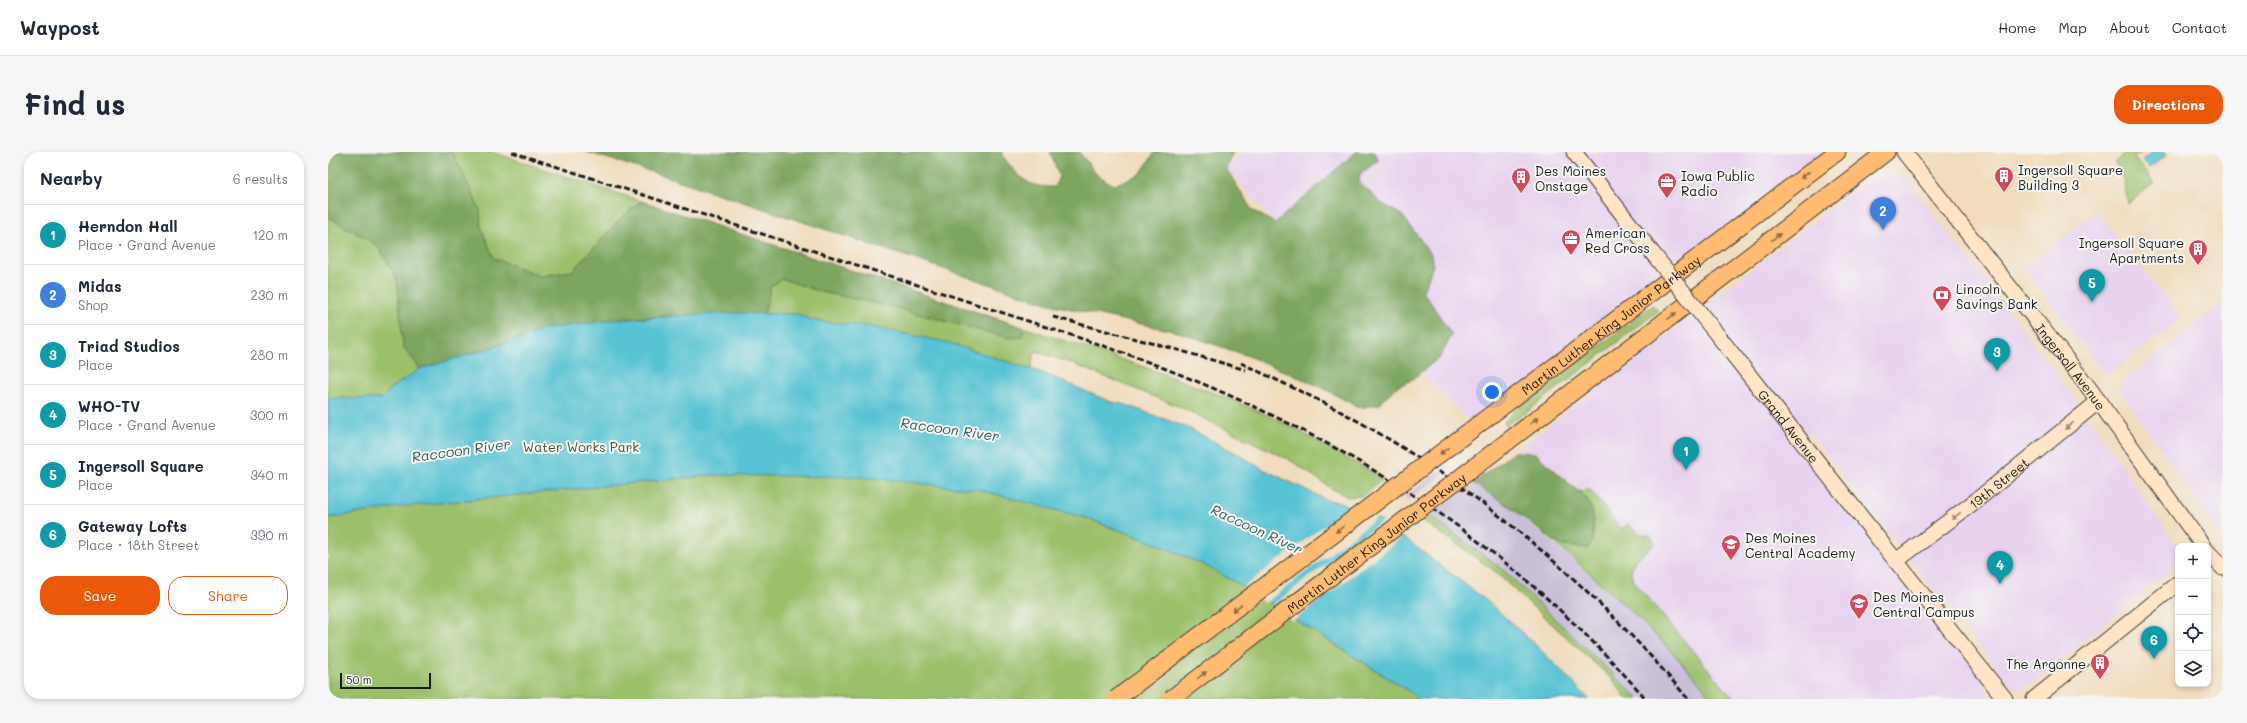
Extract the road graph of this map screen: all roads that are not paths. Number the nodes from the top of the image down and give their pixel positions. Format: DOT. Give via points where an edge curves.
graph roads {
  1 [pos="1574,152"];
  2 [pos="1836,152"];
  3 [pos="1886,152"];
  4 [pos="1904,152"];
  5 [pos="2099,401"];
  6 [pos="2201,543"];
  7 [pos="2211,556"];
  8 [pos="1896,561"];
  9 [pos="2223,568"];
  10 [pos="2175,585"];
  11 [pos="1116,699"];
  12 [pos="1171,699"];
  13 [pos="2005,699"];
  14 [pos="2034,699"];
  1 -- 8 [label="main road, Grand Avenue, bridge"];
  2 -- 11 [label="main road, Martin Luther King Junior Parkway, one-way, bridge"];
  12 -- 3 [label="main road, Martin Luther King Junior Parkway, one-way, bridge"];
  4 -- 5 [label="main road, Ingersoll Avenue"];
  5 -- 6 [label="main road, Ingersoll Avenue"];
  5 -- 8 [label="main road, 19th Street, one-way" via="1978,499"];
  7 -- 9 [label="main road, Ingersoll Avenue"];
  8 -- 13 [label="main road, Grand Avenue"];
  10 -- 14 [label="main road"];
}
